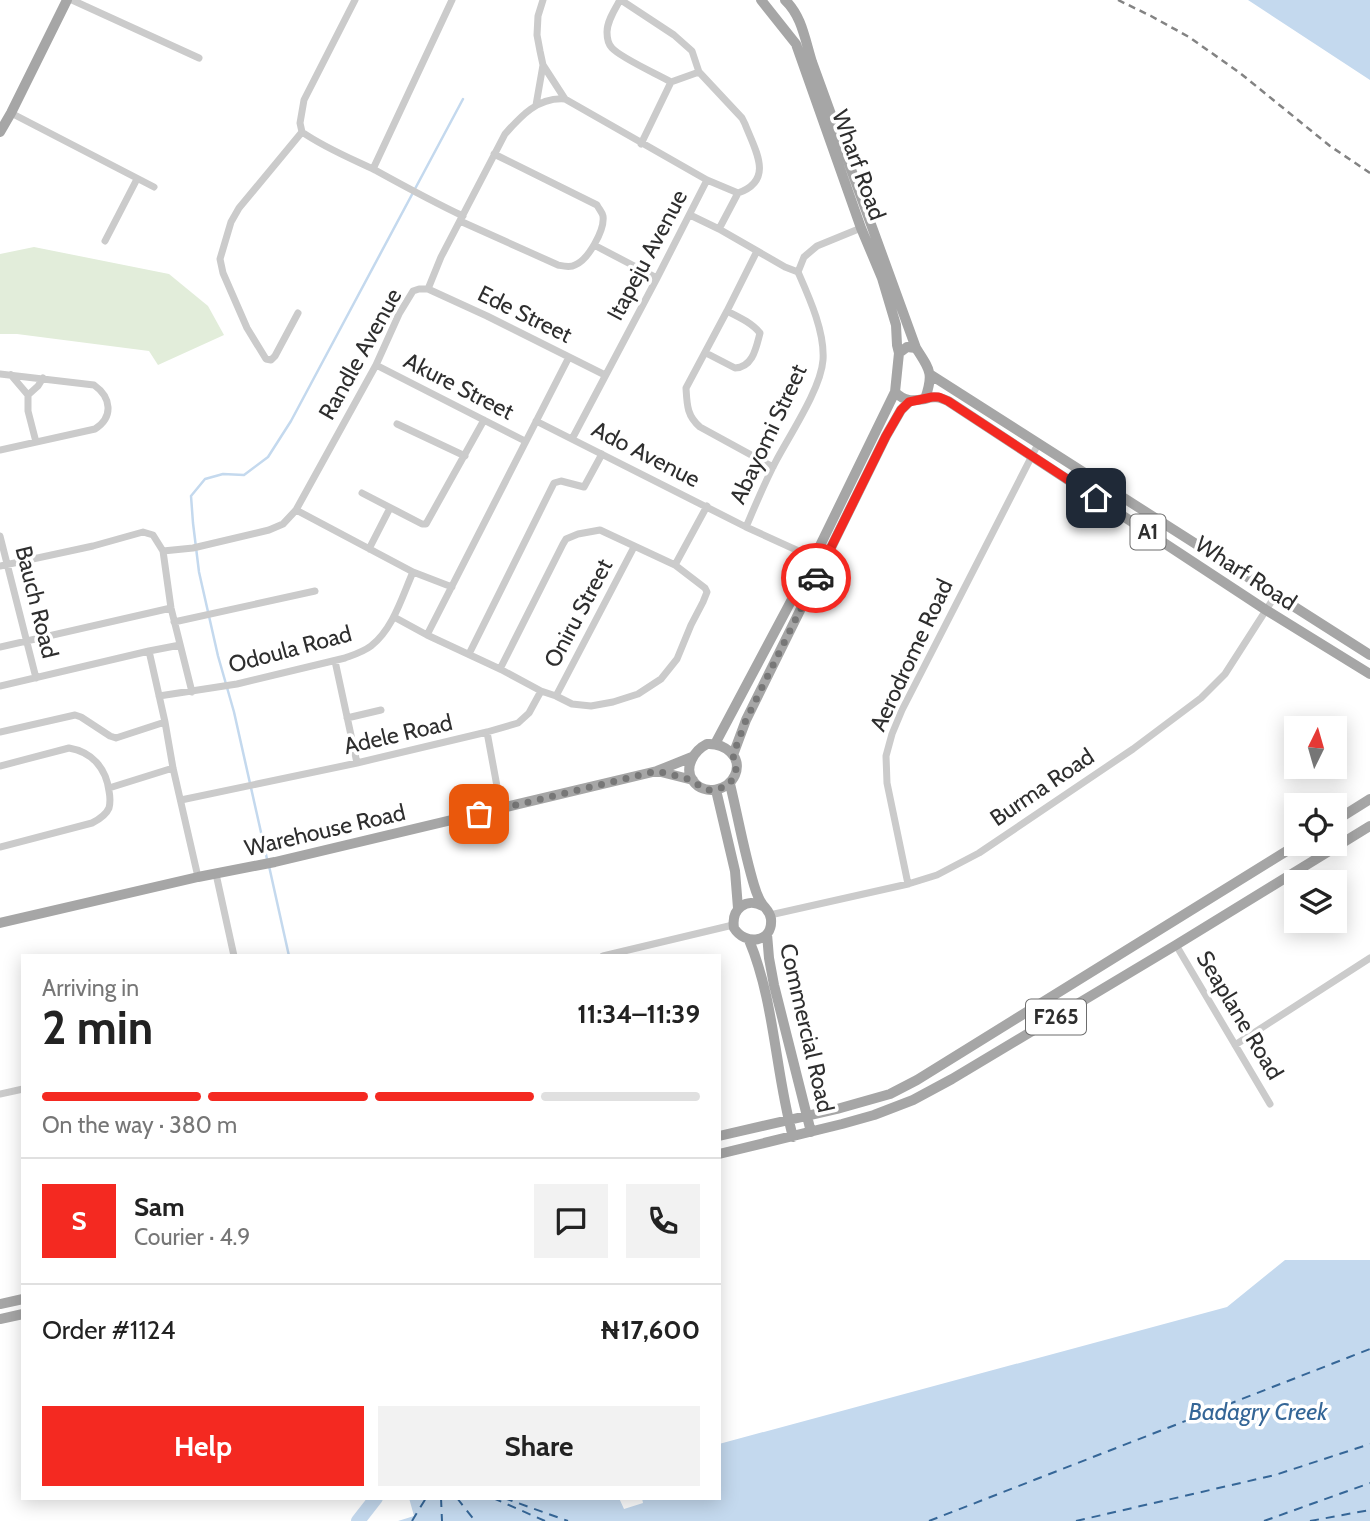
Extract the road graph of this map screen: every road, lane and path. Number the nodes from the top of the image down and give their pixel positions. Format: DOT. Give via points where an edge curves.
graph roads {
  1 [pos="70,0"];
  2 [pos="355,0"];
  3 [pos="452,0"];
  4 [pos="543,0"];
  5 [pos="620,0"];
  6 [pos="761,0"];
  7 [pos="785,0"];
  8 [pos="199,58"];
  9 [pos="543,65"];
  10 [pos="699,72"];
  11 [pos="671,82"];
  12 [pos="565,99"];
  13 [pos="536,105"];
  14 [pos="11,113"];
  15 [pos="0,132"];
  16 [pos="302,132"];
  17 [pos="641,144"];
  18 [pos="494,154"];
  19 [pos="373,169"];
  20 [pos="137,179"];
  21 [pos="707,180"];
  22 [pos="154,187"];
  23 [pos="737,193"];
  24 [pos="690,215"];
  25 [pos="461,218"];
  26 [pos="861,228"];
  27 [pos="719,229"];
  28 [pos="105,242"];
  29 [pos="594,245"];
  30 [pos="757,251"];
  31 [pos="798,272"];
  32 [pos="657,278"];
  33 [pos="428,289"];
  34 [pos="727,311"];
  35 [pos="298,313"];
  36 [pos="916,348"];
  37 [pos="899,352"];
  38 [pos="706,353"];
  39 [pos="569,357"];
  40 [pos="376,365"];
  41 [pos="0,374"];
  42 [pos="10,374"];
  43 [pos="606,375"];
  44 [pos="931,375"];
  45 [pos="43,378"];
  46 [pos="895,392"];
  47 [pos="28,395"];
  48 [pos="925,399"];
  49 [pos="909,402"];
  50 [pos="484,420"];
  51 [pos="536,421"];
  52 [pos="397,425"];
  53 [pos="572,439"];
  54 [pos="525,441"];
  55 [pos="36,442"];
  56 [pos="1038,444"];
  57 [pos="0,450"];
  58 [pos="603,454"];
  59 [pos="465,456"];
  60 [pos="1032,456"];
  61 [pos="773,467"];
  62 [pos="362,493"];
  63 [pos="708,506"];
  64 [pos="390,508"];
  65 [pos="296,510"];
  66 [pos="746,527"];
  67 [pos="0,536"];
  68 [pos="634,547"];
  69 [pos="369,549"];
  70 [pos="163,551"];
  71 [pos="814,558"];
  72 [pos="4,565"];
  73 [pos="675,565"];
  74 [pos="413,572"];
  75 [pos="452,587"];
  76 [pos="315,591"];
  77 [pos="1275,596"];
  78 [pos="171,608"];
  79 [pos="1266,610"];
  80 [pos="394,617"];
  81 [pos="174,622"];
  82 [pos="428,635"];
  83 [pos="27,641"];
  84 [pos="180,645"];
  85 [pos="0,647"];
  86 [pos="149,651"];
  87 [pos="470,654"];
  88 [pos="1370,655"];
  89 [pos="335,661"];
  90 [pos="500,669"];
  91 [pos="1370,674"];
  92 [pos="36,678"];
  93 [pos="0,686"];
  94 [pos="541,691"];
  95 [pos="192,692"];
  96 [pos="159,696"];
  97 [pos="556,696"];
  98 [pos="381,710"];
  99 [pos="347,718"];
  100 [pos="165,722"];
  101 [pos="0,732"];
  102 [pos="487,732"];
  103 [pos="715,744"];
  104 [pos="733,755"];
  105 [pos="692,757"];
  106 [pos="357,763"];
  107 [pos="0,766"];
  108 [pos="173,768"];
  109 [pos="657,771"];
  110 [pos="692,780"];
  111 [pos="730,784"];
  112 [pos="109,788"];
  113 [pos="716,790"];
  114 [pos="1370,799"];
  115 [pos="181,800"];
  116 [pos="502,808"];
  117 [pos="1347,813"];
  118 [pos="1370,826"];
  119 [pos="0,847"];
  120 [pos="1284,853"];
  121 [pos="216,874"];
  122 [pos="198,877"];
  123 [pos="908,884"];
  124 [pos="763,905"];
  125 [pos="738,908"];
  126 [pos="770,915"];
  127 [pos="0,923"];
  128 [pos="733,925"];
  129 [pos="766,934"];
  130 [pos="749,940"];
  131 [pos="1177,945"];
  132 [pos="234,954"];
  133 [pos="611,954"];
  134 [pos="1370,958"];
  135 [pos="1235,1045"];
  136 [pos="21,1089"];
  137 [pos="0,1094"];
  138 [pos="1270,1104"];
  139 [pos="808,1116"];
  140 [pos="788,1120"];
  141 [pos="811,1132"];
  142 [pos="721,1136"];
  143 [pos="793,1137"];
  144 [pos="721,1154"];
  145 [pos="21,1299"];
  146 [pos="0,1304"];
  147 [pos="21,1314"];
  148 [pos="0,1319"];
  1 -- 8 [label="street"];
  1 -- 14 [label="main road"];
  2 -- 16 [label="street" via="304,100"];
  3 -- 19 [label="street"];
  4 -- 9 [label="street, Itapeju Avenue" via="537,35"];
  5 -- 10 [label="street" via="692,51"];
  5 -- 11 [label="street" via="608,24 611,47"];
  6 -- 26 [label="main road, Wharf Road" via="796,44"];
  7 -- 36 [label="main road, Wharf Road" via="799,19"];
  9 -- 12 [label="street, Itapeju Avenue"];
  9 -- 13 [label="street"];
  10 -- 11 [label="street"];
  10 -- 23 [label="street" via="742,118 760,166 751,186"];
  11 -- 17 [label="street"];
  12 -- 13 [label="street"];
  12 -- 17 [label="street, Itapeju Avenue"];
  13 -- 18 [label="street, Randle Avenue" via="505,134"];
  14 -- 15 [label="main road"];
  14 -- 20 [label="street"];
  16 -- 19 [label="street"];
  16 -- 35 [label="street" via="239,208 219,259 247,328 267,359 275,356"];
  17 -- 21 [label="street, Itapeju Avenue"];
  18 -- 25 [label="street, Randle Avenue"];
  18 -- 29 [label="street" via="597,205 603,216"];
  19 -- 25 [label="street"];
  20 -- 22 [label="street"];
  20 -- 28 [label="street"];
  21 -- 23 [label="street"];
  21 -- 24 [label="street, Itapeju Avenue"];
  23 -- 27 [label="street"];
  24 -- 27 [label="street"];
  24 -- 32 [label="street, Itapeju Avenue"];
  25 -- 29 [label="street" via="558,265 573,267"];
  25 -- 33 [label="street, Randle Avenue"];
  26 -- 31 [label="street" via="817,246 804,257"];
  26 -- 37 [label="main road, Wharf Road" via="882,278"];
  27 -- 30 [label="street"];
  29 -- 32 [label="street"];
  30 -- 31 [label="street"];
  30 -- 34 [label="street"];
  31 -- 61 [label="street, Abayomi Street" via="820,334 823,360 817,386"];
  32 -- 43 [label="street, Itapeju Avenue"];
  33 -- 39 [label="street, Ede Street"];
  33 -- 40 [label="street, Randle Avenue" via="413,292"];
  34 -- 38 [label="street"];
  34 -- 38 [label="street" via="758,330 755,351 741,368"];
  36 -- 37 [label="main road"];
  36 -- 44 [label="main road, Wharf Road"];
  37 -- 46 [label="main road, Wharf Road"];
  38 -- 61 [label="street" via="686,388 692,421"];
  39 -- 43 [label="street, Ede Street"];
  39 -- 51 [label="street"];
  40 -- 50 [label="street, Akure Street"];
  40 -- 65 [label="street, Randle Avenue"];
  41 -- 42 [label="street"];
  42 -- 45 [label="street"];
  42 -- 47 [label="street"];
  43 -- 53 [label="street, Itapeju Avenue"];
  44 -- 48 [label="main road"];
  44 -- 56 [label="main road, Wharf Road / A1"];
  45 -- 47 [label="street"];
  45 -- 55 [label="street" via="94,385 107,400 108,414 95,429"];
  46 -- 49 [label="main road"];
  46 -- 71 [label="main road"];
  47 -- 55 [label="street"];
  48 -- 49 [label="main road"];
  48 -- 60 [label="main road, Wharf Road / A1" via="948,401"];
  49 -- 104 [label="main road" via="874,460"];
  50 -- 54 [label="street, Akure Street"];
  50 -- 59 [label="street"];
  51 -- 53 [label="street, Ado Avenue"];
  51 -- 54 [label="street"];
  52 -- 59 [label="street"];
  53 -- 58 [label="street, Ado Avenue"];
  54 -- 75 [label="street"];
  55 -- 57 [label="street"];
  56 -- 60 [label="street, Aerodrome Road"];
  56 -- 77 [label="main road, Wharf Road / A1"];
  58 -- 63 [label="street, Ado Avenue"];
  58 -- 87 [label="street" via="584,487 554,483"];
  59 -- 64 [label="street" via="426,524"];
  60 -- 79 [label="main road, Wharf Road / A1"];
  60 -- 123 [label="street, Aerodrome Road" via="892,734 886,756 887,783"];
  61 -- 66 [label="street, Abayomi Street"];
  62 -- 64 [label="street"];
  63 -- 66 [label="street, Ado Avenue"];
  63 -- 73 [label="street"];
  64 -- 69 [label="street"];
  65 -- 69 [label="street"];
  65 -- 70 [label="street, Randle Avenue" via="283,524 269,530"];
  66 -- 71 [label="street, Ado Avenue"];
  67 -- 72 [label="street, Bauch Road"];
  68 -- 73 [label="street"];
  68 -- 90 [label="street" via="600,530 566,539"];
  68 -- 97 [label="street, Oniru Street"];
  69 -- 74 [label="street"];
  70 -- 72 [label="street" via="153,535 144,532"];
  70 -- 78 [label="street"];
  71 -- 103 [label="main road"];
  72 -- 83 [label="street, Bauch Road"];
  73 -- 97 [label="street" via="706,592 677,659 661,679 638,694 591,706"];
  74 -- 75 [label="street"];
  74 -- 80 [label="street, Odoula Road"];
  75 -- 82 [label="street"];
  76 -- 81 [label="street"];
  77 -- 79 [label="street, Burma Road"];
  77 -- 88 [label="main road, Wharf Road / A1"];
  78 -- 81 [label="street"];
  78 -- 83 [label="street"];
  79 -- 91 [label="main road, Wharf Road / A1"];
  79 -- 123 [label="street, Burma Road" via="1225,674 1201,698 979,853"];
  80 -- 82 [label="street"];
  80 -- 89 [label="street, Odoula Road" via="369,648"];
  81 -- 84 [label="street"];
  82 -- 87 [label="street"];
  83 -- 85 [label="street"];
  83 -- 92 [label="street, Bauch Road"];
  84 -- 86 [label="street"];
  84 -- 95 [label="street"];
  86 -- 92 [label="street"];
  86 -- 96 [label="street"];
  87 -- 90 [label="street"];
  89 -- 95 [label="street, Odoula Road"];
  89 -- 99 [label="street"];
  90 -- 94 [label="street"];
  92 -- 93 [label="street"];
  94 -- 97 [label="street"];
  94 -- 102 [label="street, Adele Road" via="525,719"];
  95 -- 96 [label="street, Odoula Road"];
  96 -- 100 [label="street"];
  98 -- 99 [label="street"];
  99 -- 106 [label="street"];
  100 -- 101 [label="street" via="116,738 75,715"];
  100 -- 108 [label="street"];
  102 -- 106 [label="street, Adele Road"];
  102 -- 116 [label="street"];
  103 -- 104 [label="main road"];
  103 -- 105 [label="main road" via="700,747"];
  104 -- 111 [label="main road" via="736,770"];
  105 -- 109 [label="main road, Warehouse Road"];
  105 -- 110 [label="main road"];
  106 -- 115 [label="street, Adele Road"];
  107 -- 112 [label="street" via="69,748 79,750 98,762"];
  108 -- 112 [label="street"];
  108 -- 115 [label="street"];
  109 -- 110 [label="main road, Warehouse Road"];
  109 -- 116 [label="main road, Warehouse Road"];
  110 -- 113 [label="main road"];
  111 -- 113 [label="main road"];
  111 -- 124 [label="main road" via="754,886"];
  112 -- 119 [label="street" via="109,811 92,823"];
  113 -- 125 [label="main road" via="735,871"];
  114 -- 117 [label="main road"];
  115 -- 122 [label="street"];
  116 -- 121 [label="main road, Warehouse Road"];
  118 -- 131 [label="main road, F265"];
  120 -- 139 [label="main road, F265" via="917,1080 890,1094"];
  121 -- 122 [label="main road, Warehouse Road"];
  121 -- 132 [label="street"];
  122 -- 127 [label="main road, Warehouse Road"];
  123 -- 126 [label="street, Burma Road"];
  124 -- 125 [label="main road" via="750,902"];
  124 -- 126 [label="main road"];
  125 -- 128 [label="main road"];
  126 -- 129 [label="main road"];
  128 -- 130 [label="main road"];
  128 -- 133 [label="street"];
  129 -- 130 [label="main road"];
  129 -- 139 [label="main road, Commercial Road" via="774,985"];
  130 -- 140 [label="main road, Commercial Road" via="770,1017"];
  131 -- 135 [label="street, Seaplane Road"];
  131 -- 141 [label="main road, F265" via="913,1100"];
  134 -- 135 [label="street"];
  135 -- 138 [label="street, Seaplane Road"];
  136 -- 137 [label="street"];
  139 -- 140 [label="main road, F265"];
  139 -- 141 [label="main road, Commercial Road"];
  140 -- 142 [label="main road, F265"];
  140 -- 143 [label="main road, Commercial Road"];
  141 -- 143 [label="main road, F265"];
  143 -- 144 [label="main road, F265"];
  145 -- 146 [label="main road"];
  147 -- 148 [label="main road"];
}
